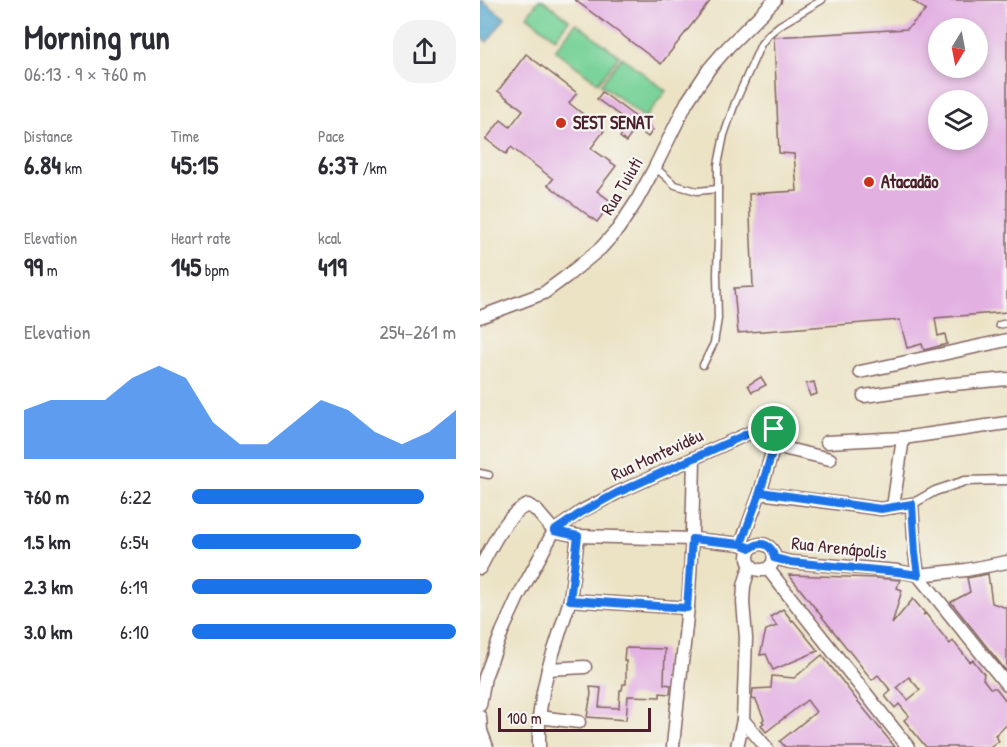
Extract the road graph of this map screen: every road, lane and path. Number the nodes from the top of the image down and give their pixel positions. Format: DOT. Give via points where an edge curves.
graph roads {
  1 [pos="775,0"];
  2 [pos="822,0"];
  3 [pos="655,167"];
  4 [pos="718,189"];
  5 [pos="480,317"];
  6 [pos="1007,323"];
  7 [pos="999,325"];
  8 [pos="1007,340"];
  9 [pos="703,365"];
  10 [pos="860,372"];
  11 [pos="1007,379"];
  12 [pos="864,396"];
  13 [pos="1007,423"];
  14 [pos="903,438"];
  15 [pos="776,441"];
  16 [pos="827,442"];
  17 [pos="694,458"];
  18 [pos="830,459"];
  19 [pos="480,472"];
  20 [pos="489,475"];
  21 [pos="1007,480"];
  22 [pos="760,492"];
  23 [pos="912,504"];
  24 [pos="893,507"];
  25 [pos="554,531"];
  26 [pos="578,536"];
  27 [pos="692,539"];
  28 [pos="746,546"];
  29 [pos="1007,562"];
  30 [pos="771,564"];
  31 [pos="752,567"];
  32 [pos="480,568"];
  33 [pos="918,575"];
  34 [pos="570,600"];
  35 [pos="687,608"];
  36 [pos="585,667"];
  37 [pos="548,669"];
  38 [pos="1007,686"];
  39 [pos="480,705"];
  40 [pos="480,717"];
  41 [pos="539,717"];
  42 [pos="743,720"];
  43 [pos="579,722"];
  44 [pos="487,747"];
  45 [pos="539,747"];
  46 [pos="673,747"];
  47 [pos="737,747"];
  48 [pos="766,747"];
  49 [pos="908,747"];
  1 -- 3 [label="street, Rua Tuiuti" via="709,69 687,102"];
  2 -- 4 [label="lane" via="769,34 762,44 724,135"];
  3 -- 4 [label="lane" via="675,185 697,191"];
  3 -- 5 [label="street, Rua Tuiuti" via="636,202 601,248 544,293"];
  4 -- 9 [label="lane" via="718,319 714,343"];
  6 -- 7 [label="lane"];
  8 -- 10 [label="street"];
  11 -- 12 [label="street"];
  13 -- 14 [label="street"];
  14 -- 16 [label="street"];
  14 -- 24 [label="street"];
  15 -- 17 [label="street, Rua Montevidéu" via="774,429 765,427"];
  15 -- 18 [label="street"];
  15 -- 22 [label="street"];
  17 -- 25 [label="street, Rua Montevidéu" via="617,493"];
  17 -- 27 [label="street"];
  19 -- 20 [label="lane"];
  21 -- 23 [label="street" via="965,481"];
  22 -- 24 [label="street" via="881,509"];
  22 -- 28 [label="street"];
  23 -- 24 [label="street"];
  23 -- 33 [label="street"];
  25 -- 26 [label="street"];
  25 -- 32 [label="street" via="536,510 528,505 520,508 500,532"];
  25 -- 39 [label="street" via="502,632 485,677"];
  26 -- 27 [label="street"];
  26 -- 34 [label="street"];
  27 -- 28 [label="street"];
  27 -- 35 [label="street"];
  28 -- 30 [label="street" via="766,544 772,550"];
  28 -- 31 [label="street"];
  29 -- 33 [label="street, Rua Arenápolis"];
  30 -- 31 [label="street" via="759,570"];
  30 -- 33 [label="street, Rua Arenápolis" via="790,562"];
  30 -- 49 [label="street"];
  31 -- 42 [label="street" via="745,580 743,602"];
  33 -- 38 [label="street"];
  34 -- 35 [label="street"];
  34 -- 37 [label="street"];
  35 -- 46 [label="street"];
  36 -- 37 [label="street"];
  37 -- 41 [label="street"];
  40 -- 44 [label="street"];
  41 -- 43 [label="street"];
  41 -- 45 [label="street"];
  42 -- 47 [label="street"];
  42 -- 48 [label="street"];
}
